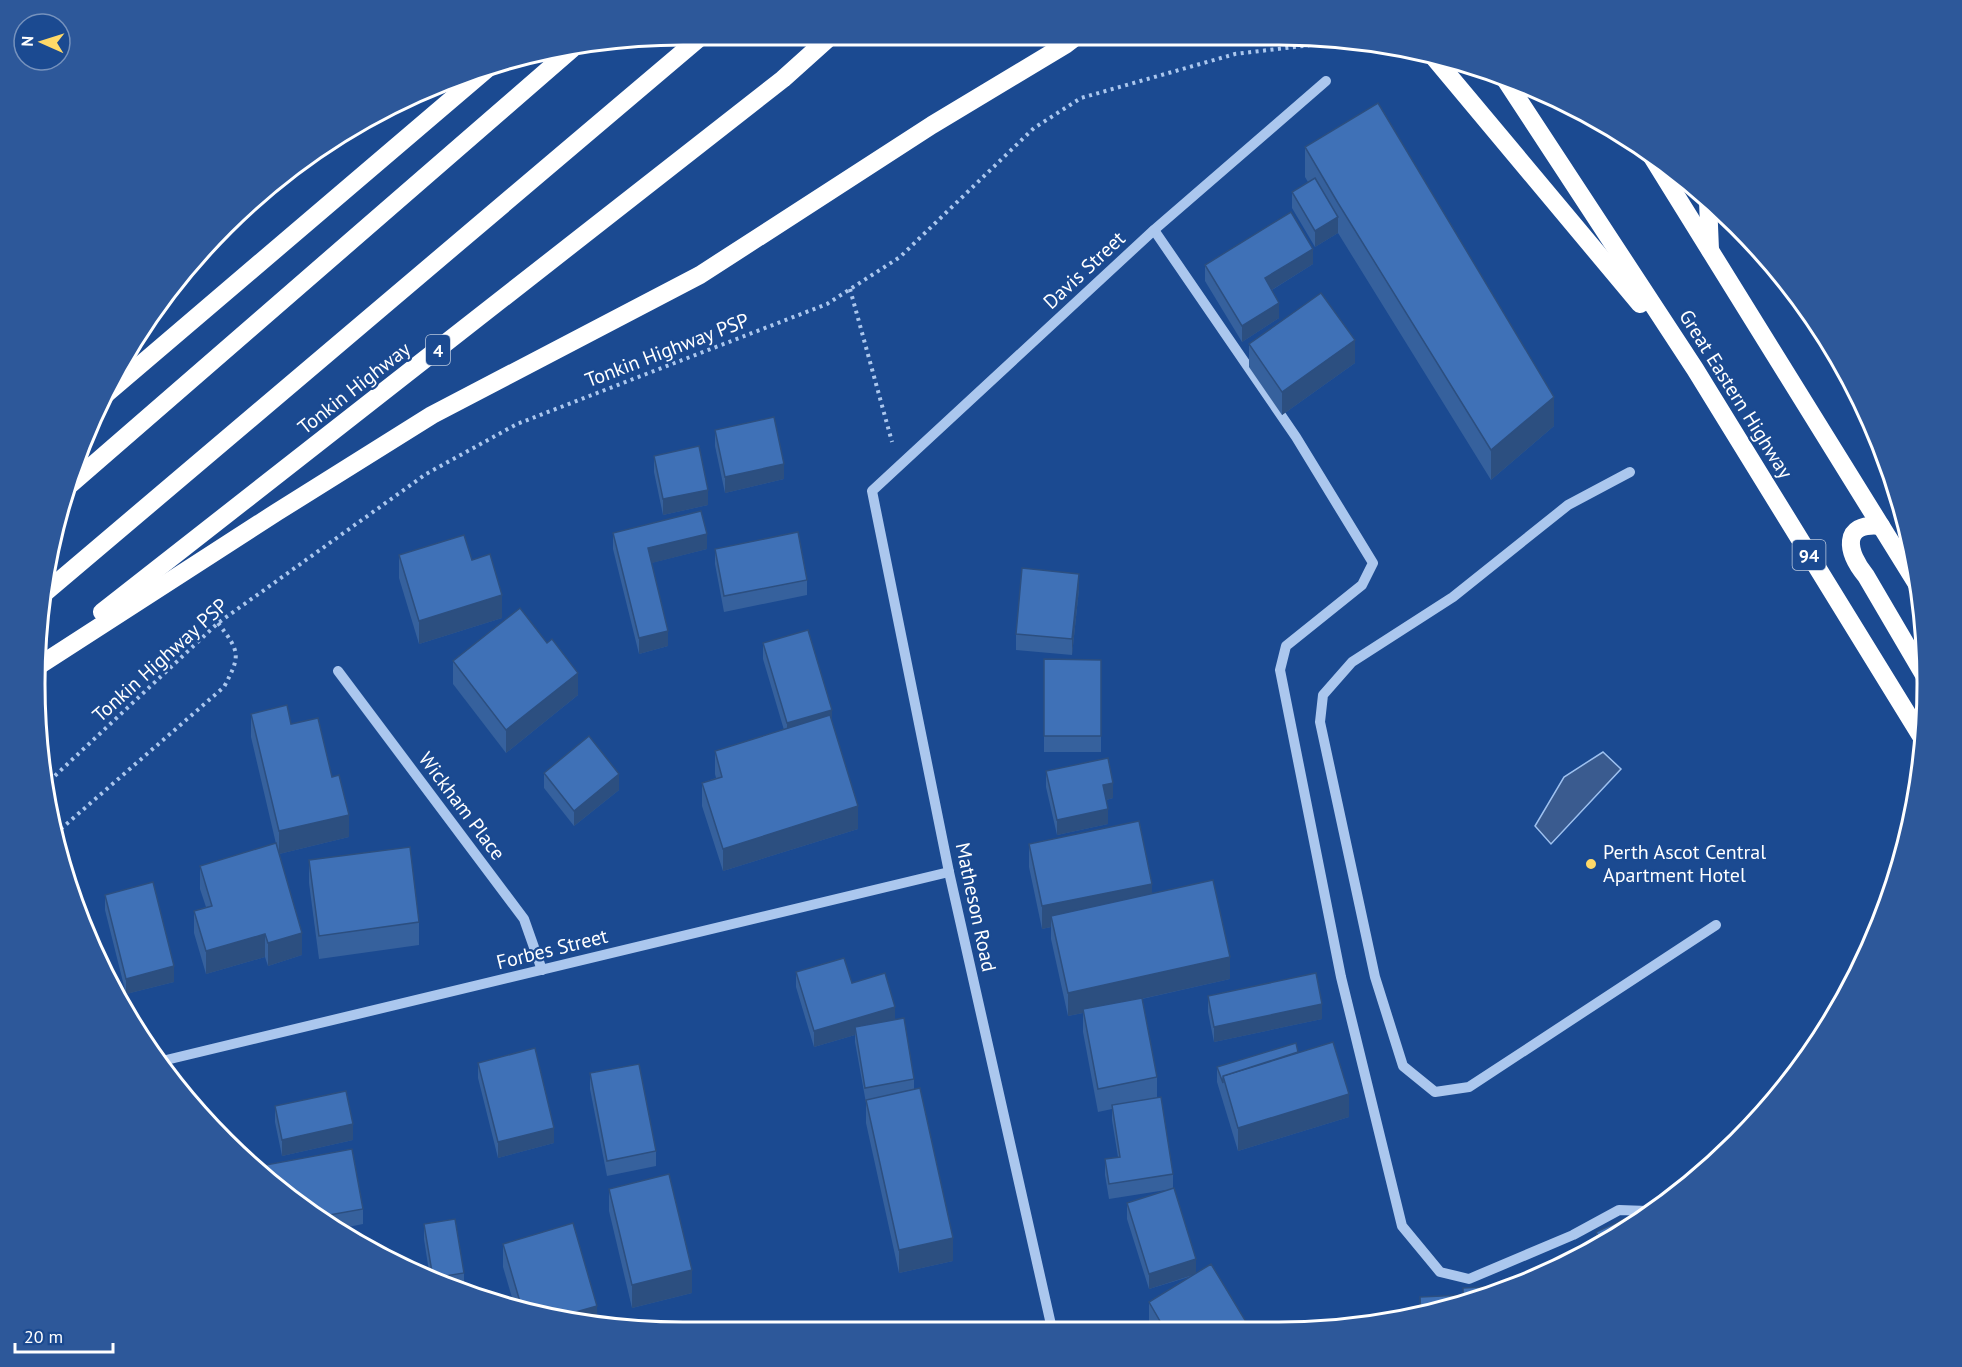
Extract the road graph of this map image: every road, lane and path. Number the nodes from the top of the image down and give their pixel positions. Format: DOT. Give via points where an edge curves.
graph roads {
  1 [pos="690,45"];
  2 [pos="820,45"];
  3 [pos="1065,45"];
  4 [pos="1306,46"];
  5 [pos="564,56"];
  6 [pos="1441,66"];
  7 [pos="473,81"];
  8 [pos="1326,81"];
  9 [pos="1512,90"];
  10 [pos="1662,174"];
  11 [pos="1708,212"];
  12 [pos="1154,230"];
  13 [pos="1710,251"];
  14 [pos="849,289"];
  15 [pos="1695,369"];
  16 [pos="122,380"];
  17 [pos="899,465"];
  18 [pos="1629,472"];
  19 [pos="80,477"];
  20 [pos="872,491"];
  21 [pos="1881,526"];
  22 [pos="1906,567"];
  23 [pos="52,587"];
  24 [pos="218,623"];
  25 [pos="46,659"];
  26 [pos="46,659"];
  27 [pos="1916,662"];
  28 [pos="338,671"];
  29 [pos="1916,728"];
  30 [pos="52,779"];
  31 [pos="62,828"];
  32 [pos="949,872"];
  33 [pos="1716,925"];
  34 [pos="542,970"];
  35 [pos="168,1060"];
  36 [pos="1638,1211"];
  37 [pos="1050,1322"];
  1 -- 23 [label="highway, Tonkin Highway"];
  2 -- 25 [label="highway, Tonkin Highway / 4" via="783,79"];
  3 -- 26 [label="highway" via="932,125 700,275 432,415"];
  4 -- 14 [label="path, Tonkin Highway PSP" via="1235,54 1082,98 1034,128 900,257"];
  5 -- 19 [label="highway"];
  6 -- 15 [label="highway"];
  7 -- 16 [label="highway"];
  8 -- 12 [label="street, Davis Street"];
  9 -- 15 [label="highway, Great Eastern Highway / 94"];
  10 -- 13 [label="highway"];
  11 -- 13 [label="highway"];
  12 -- 17 [label="street, Davis Street"];
  12 -- 36 [label="street" via="1296,437 1373,563 1362,585 1286,646 1280,670 1341,977 1402,1226 1440,1272 1469,1279 1619,1210"];
  13 -- 21 [label="highway"];
  14 -- 17 [label="path"];
  14 -- 24 [label="path, Tonkin Highway PSP" via="827,304 517,424 426,474"];
  15 -- 29 [label="highway, Great Eastern Highway / 94"];
  17 -- 20 [label="street, Davis Street"];
  18 -- 33 [label="street" via="1568,505 1453,597 1352,662 1323,695 1320,722 1375,977 1403,1066 1434,1092 1469,1087"];
  20 -- 32 [label="street, Matheson Road"];
  21 -- 22 [label="highway"];
  21 -- 27 [label="highway, 94" via="1869,525 1856,531 1850,549"];
  24 -- 30 [label="path, Tonkin Highway PSP"];
  24 -- 31 [label="path" via="234,644 237,664 224,687"];
  28 -- 34 [label="street, Wickham Place" via="524,919"];
  32 -- 34 [label="street, Forbes Street"];
  32 -- 37 [label="street, Matheson Road"];
  34 -- 35 [label="street, Forbes Street"];
}
